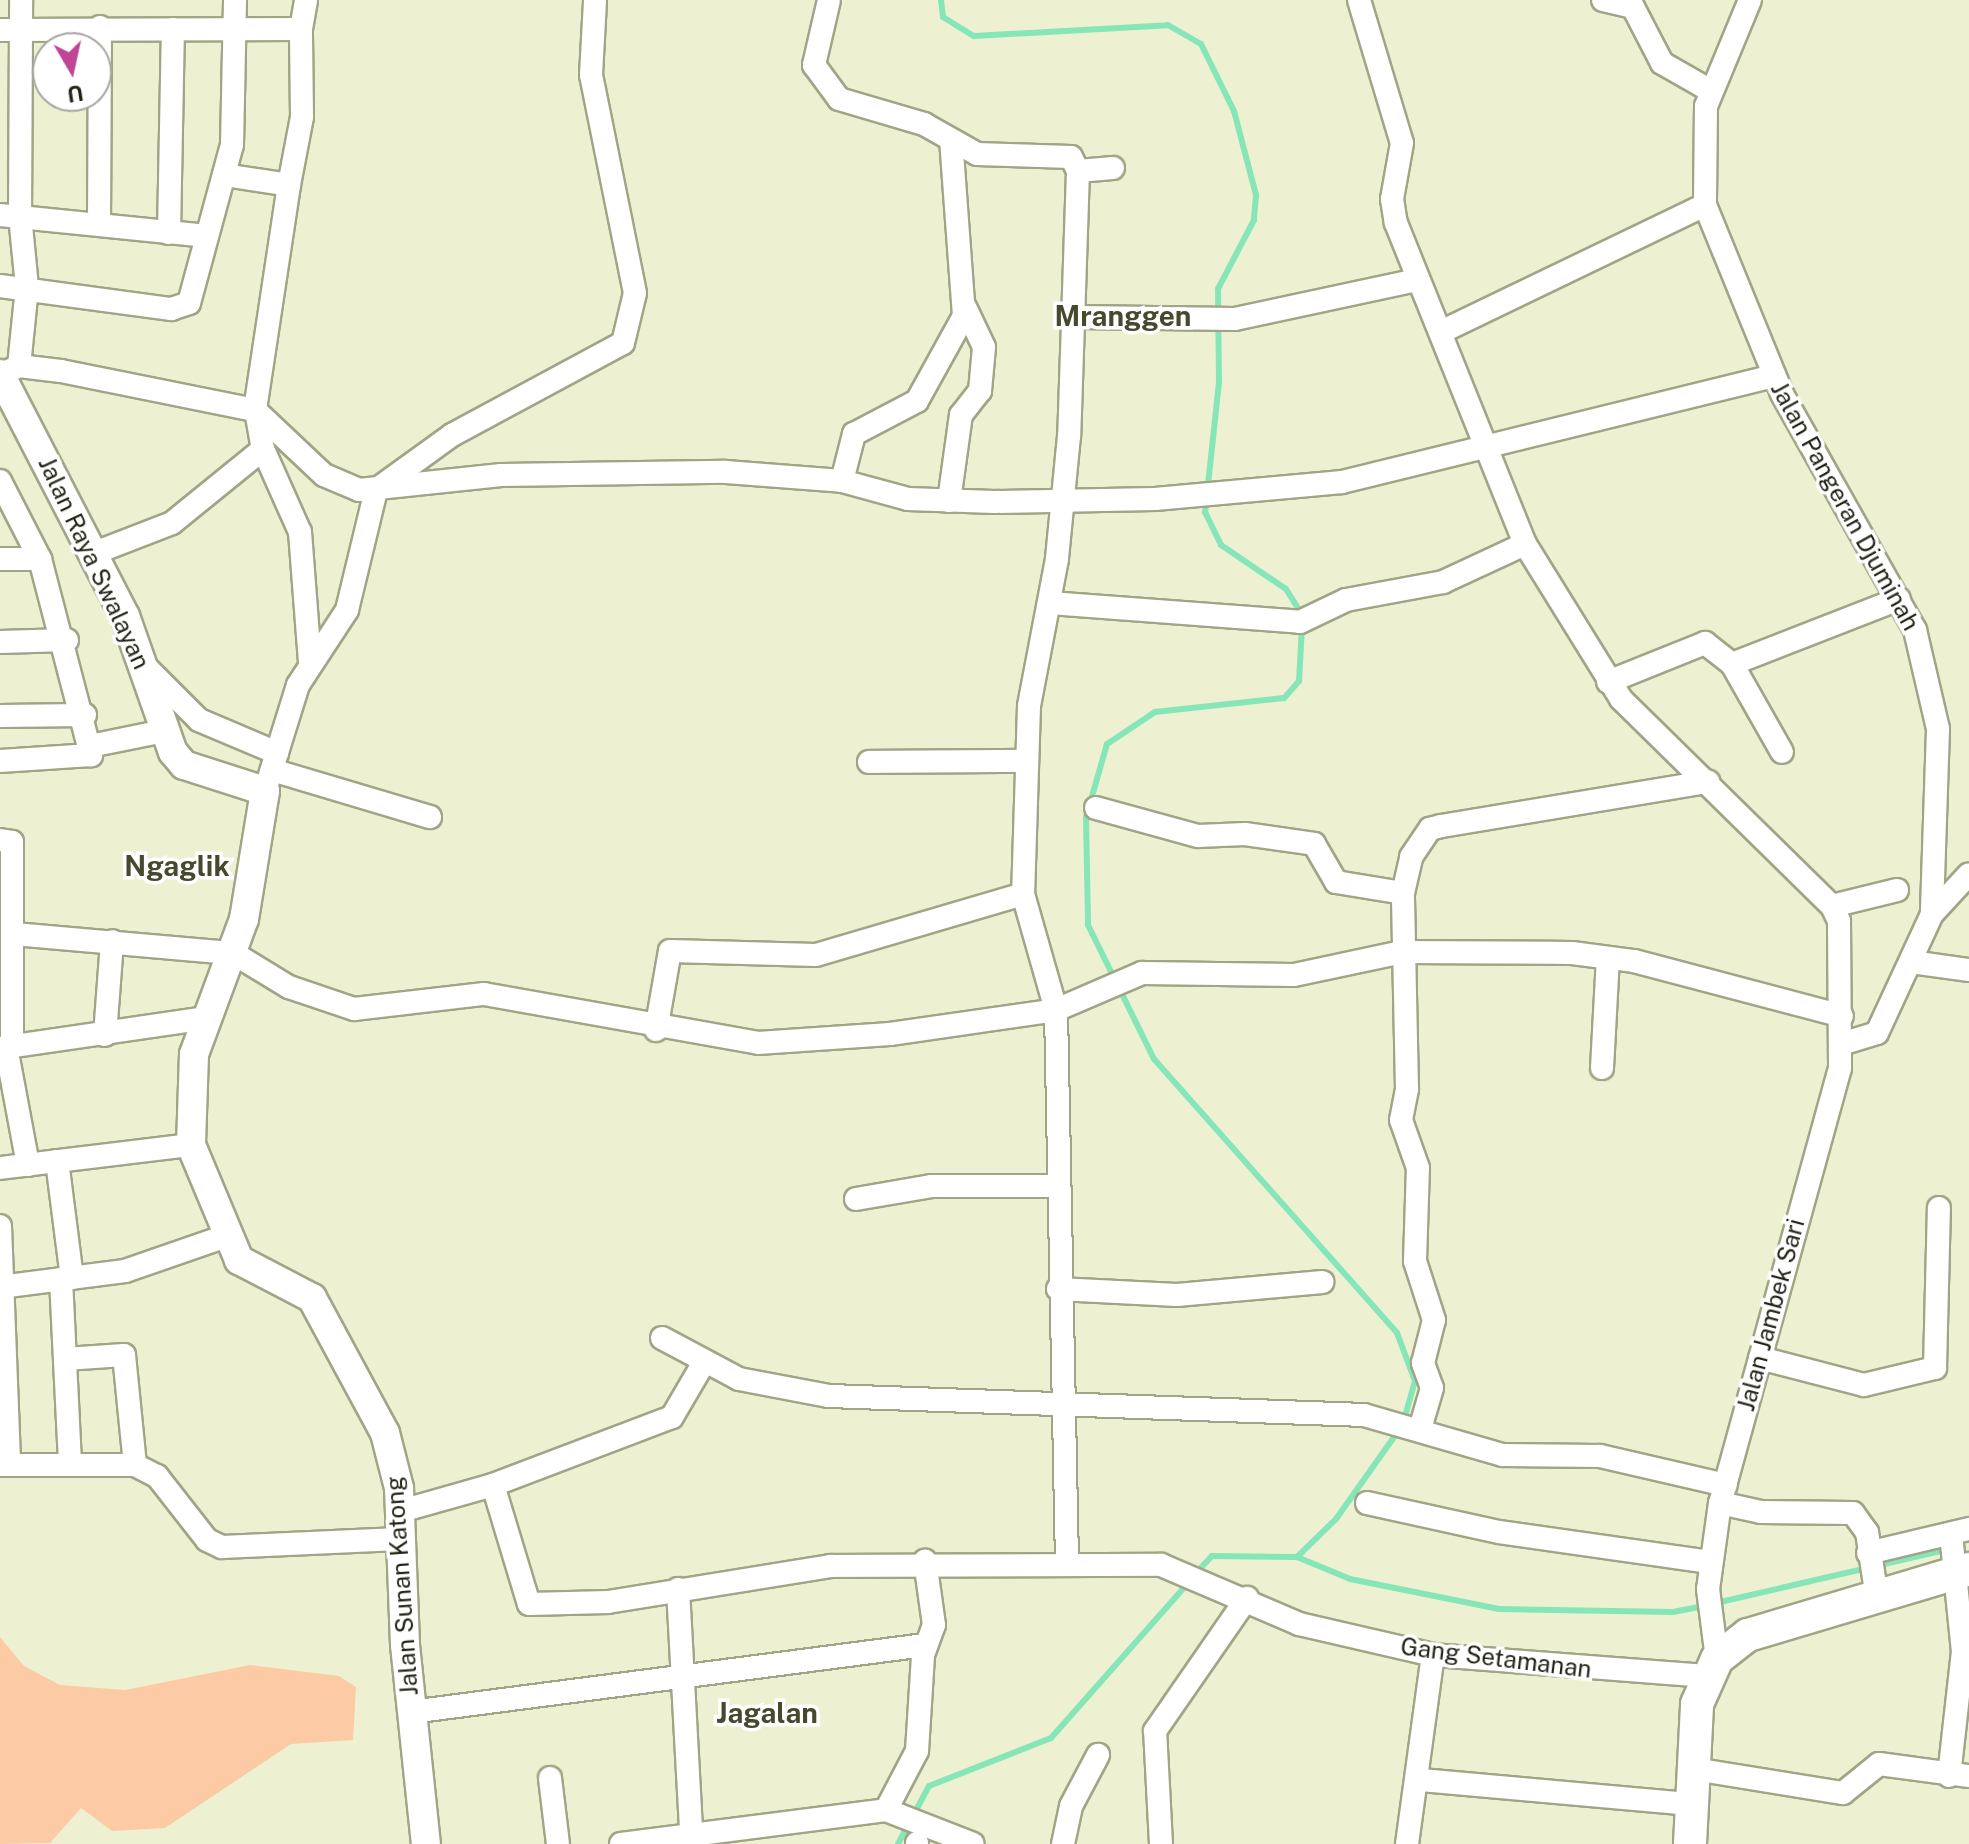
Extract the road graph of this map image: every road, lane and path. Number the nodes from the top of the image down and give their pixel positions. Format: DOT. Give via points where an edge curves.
graph roads {
  1 [pos="21,0"];
  2 [pos="235,0"];
  3 [pos="306,0"];
  4 [pos="595,0"];
  5 [pos="829,0"];
  6 [pos="1603,0"];
  7 [pos="1750,0"];
  8 [pos="1363,1"];
  9 [pos="235,24"];
  10 [pos="100,27"];
  11 [pos="173,29"];
  12 [pos="301,29"];
  13 [pos="10,30"];
  14 [pos="1711,91"];
  15 [pos="951,141"];
  16 [pos="1113,168"];
  17 [pos="1078,171"];
  18 [pos="224,175"];
  19 [pos="289,185"];
  20 [pos="1705,205"];
  21 [pos="10,215"];
  22 [pos="99,224"];
  23 [pos="169,233"];
  24 [pos="205,236"];
  25 [pos="1417,280"];
  26 [pos="0,286"];
  27 [pos="27,287"];
  28 [pos="965,307"];
  29 [pos="1077,317"];
  30 [pos="1441,332"];
  31 [pos="7,372"];
  32 [pos="1774,376"];
  33 [pos="256,413"];
  34 [pos="1484,446"];
  35 [pos="263,449"];
  36 [pos="0,481"];
  37 [pos="842,481"];
  38 [pos="376,490"];
  39 [pos="949,501"];
  40 [pos="1063,501"];
  41 [pos="1525,544"];
  42 [pos="92,554"];
  43 [pos="0,559"];
  44 [pos="40,559"];
  45 [pos="1899,599"];
  46 [pos="1050,603"];
  47 [pos="67,640"];
  48 [pos="0,642"];
  49 [pos="310,663"];
  50 [pos="1732,664"];
  51 [pos="145,666"];
  52 [pos="1608,682"];
  53 [pos="85,715"];
  54 [pos="0,716"];
  55 [pos="164,731"];
  56 [pos="90,746"];
  57 [pos="1782,752"];
  58 [pos="0,761"];
  59 [pos="1026,761"];
  60 [pos="869,762"];
  61 [pos="271,772"];
  62 [pos="1708,782"];
  63 [pos="1096,808"];
  64 [pos="430,817"];
  65 [pos="0,840"];
  66 [pos="1969,874"];
  67 [pos="1897,890"];
  68 [pos="1403,893"];
  69 [pos="1023,894"];
  70 [pos="1832,906"];
  71 [pos="1932,914"];
  72 [pos="9,923"];
  73 [pos="112,941"];
  74 [pos="1402,952"];
  75 [pos="233,953"];
  76 [pos="1608,958"];
  77 [pos="1911,962"];
  78 [pos="1969,970"];
  79 [pos="1056,1010"];
  80 [pos="1842,1016"];
  81 [pos="201,1019"];
  82 [pos="656,1030"];
  83 [pos="105,1035"];
  84 [pos="1844,1043"];
  85 [pos="6,1047"];
  86 [pos="1602,1068"];
  87 [pos="191,1145"];
  88 [pos="57,1161"];
  89 [pos="28,1165"];
  90 [pos="0,1168"];
  91 [pos="1055,1186"];
  92 [pos="856,1199"];
  93 [pos="1939,1208"];
  94 [pos="0,1226"];
  95 [pos="226,1236"];
  96 [pos="67,1278"];
  97 [pos="1322,1282"];
  98 [pos="2,1286"];
  99 [pos="1058,1289"];
  100 [pos="662,1338"];
  101 [pos="1760,1358"];
  102 [pos="65,1359"];
  103 [pos="703,1364"];
  104 [pos="1063,1407"];
  105 [pos="1409,1425"];
  106 [pos="70,1462"];
  107 [pos="4,1465"];
  108 [pos="135,1465"];
  109 [pos="493,1485"];
  110 [pos="1723,1494"];
  111 [pos="1367,1503"];
  112 [pos="400,1525"];
  113 [pos="1960,1531"];
  114 [pos="1868,1557"];
  115 [pos="925,1561"];
  116 [pos="1067,1562"];
  117 [pos="1710,1562"];
  118 [pos="1962,1568"];
  119 [pos="678,1589"];
  120 [pos="1875,1592"];
  121 [pos="1247,1598"];
  122 [pos="925,1645"];
  123 [pos="1433,1655"];
  124 [pos="1711,1668"];
  125 [pos="686,1676"];
  126 [pos="411,1712"];
  127 [pos="1098,1755"];
  128 [pos="1694,1769"];
  129 [pos="1959,1776"];
  130 [pos="550,1778"];
  131 [pos="1421,1780"];
  132 [pos="1691,1804"];
  133 [pos="890,1812"];
  134 [pos="920,1837"];
  135 [pos="692,1840"];
  136 [pos="426,1844"];
  137 [pos="558,1844"];
  138 [pos="621,1844"];
  139 [pos="973,1844"];
  140 [pos="1063,1844"];
  141 [pos="1161,1844"];
  142 [pos="1407,1844"];
  143 [pos="1690,1844"];
  1 -- 13 [label="street"];
  2 -- 9 [label="street"];
  3 -- 12 [label="street"];
  4 -- 38 [label="street" via="591,75 635,293 623,343 452,435"];
  5 -- 15 [label="street" via="815,53 821,81 839,99 924,124"];
  6 -- 14 [label="street" via="1633,7 1662,63"];
  7 -- 14 [label="street, Jalan Pangeran Djuminah"];
  8 -- 25 [label="street" via="1402,143 1394,210"];
  9 -- 11 [label="street"];
  9 -- 12 [label="street"];
  9 -- 18 [label="street" via="234,115"];
  10 -- 11 [label="street"];
  10 -- 13 [label="street"];
  10 -- 22 [label="street"];
  11 -- 23 [label="street"];
  12 -- 19 [label="street" via="302,117"];
  13 -- 21 [label="street"];
  14 -- 20 [label="street, Jalan Pangeran Djuminah"];
  15 -- 17 [label="street" via="1001,159 1071,157"];
  15 -- 28 [label="street"];
  16 -- 17 [label="street"];
  17 -- 29 [label="street"];
  18 -- 19 [label="street"];
  18 -- 24 [label="street"];
  19 -- 33 [label="street"];
  20 -- 30 [label="street"];
  20 -- 32 [label="street, Jalan Pangeran Djuminah"];
  21 -- 22 [label="street"];
  21 -- 27 [label="street"];
  22 -- 23 [label="street"];
  23 -- 24 [label="street"];
  24 -- 27 [label="street" via="189,303 171,309"];
  25 -- 29 [label="street" via="1235,319"];
  25 -- 30 [label="street"];
  26 -- 27 [label="street"];
  27 -- 31 [label="street"];
  28 -- 37 [label="street" via="917,401 854,434"];
  28 -- 39 [label="street" via="984,347 980,391 961,415"];
  29 -- 40 [label="street"];
  30 -- 34 [label="street"];
  31 -- 33 [label="street"];
  31 -- 42 [label="street, Jalan Raya Swalayan"];
  32 -- 34 [label="street"];
  32 -- 45 [label="street, Jalan Pangeran Djuminah"];
  33 -- 35 [label="street"];
  33 -- 38 [label="street" via="324,475 349,488"];
  34 -- 40 [label="street" via="1342,482"];
  34 -- 41 [label="street"];
  35 -- 42 [label="street" via="182,517 145,538"];
  35 -- 49 [label="street" via="300,532"];
  36 -- 44 [label="street"];
  37 -- 38 [label="street" via="726,472 516,475"];
  37 -- 39 [label="street" via="908,499"];
  38 -- 49 [label="street" via="347,610"];
  39 -- 40 [label="street"];
  40 -- 46 [label="street"];
  41 -- 46 [label="street" via="1443,582 1325,609 1300,622"];
  41 -- 52 [label="street"];
  42 -- 51 [label="street, Jalan Raya Swalayan"];
  43 -- 44 [label="street"];
  44 -- 47 [label="street"];
  45 -- 50 [label="street"];
  45 -- 71 [label="street, Jalan Pangeran Djuminah" via="1928,669 1938,729"];
  46 -- 59 [label="street"];
  47 -- 48 [label="street"];
  47 -- 53 [label="street"];
  49 -- 61 [label="street"];
  50 -- 52 [label="street" via="1705,643"];
  50 -- 57 [label="street"];
  51 -- 55 [label="street, Jalan Raya Swalayan"];
  51 -- 61 [label="street" via="199,720"];
  52 -- 62 [label="street"];
  53 -- 54 [label="street"];
  53 -- 56 [label="street"];
  55 -- 56 [label="street"];
  55 -- 61 [label="street, Jalan Raya Swalayan" via="184,765"];
  56 -- 58 [label="street" via="85,760"];
  59 -- 60 [label="street"];
  59 -- 69 [label="street"];
  61 -- 64 [label="street"];
  61 -- 75 [label="street, Jalan Sunan Katong"];
  62 -- 68 [label="street" via="1430,829 1411,857"];
  62 -- 70 [label="street"];
  63 -- 68 [label="street" via="1198,836 1245,834 1314,844 1336,882"];
  65 -- 72 [label="street" via="12,842"];
  66 -- 71 [label="street"];
  67 -- 70 [label="street"];
  68 -- 74 [label="street"];
  69 -- 79 [label="street"];
  69 -- 82 [label="street" via="816,955 670,951"];
  70 -- 80 [label="street, Jalan Jambek Sari" via="1841,942"];
  71 -- 77 [label="street, Jalan Pangeran Djuminah"];
  72 -- 73 [label="street"];
  72 -- 85 [label="street"];
  73 -- 75 [label="street"];
  73 -- 83 [label="street"];
  74 -- 76 [label="street"];
  74 -- 79 [label="street" via="1294,975 1178,970 1127,976"];
  74 -- 105 [label="street" via="1402,1135 1418,1168 1415,1261 1434,1320 1423,1363 1432,1388"];
  75 -- 81 [label="street, Jalan Sunan Katong"];
  75 -- 82 [label="street" via="289,987 354,1009 484,994"];
  76 -- 80 [label="street" via="1717,978"];
  76 -- 86 [label="street"];
  77 -- 78 [label="street"];
  77 -- 84 [label="street, Jalan Pangeran Djuminah" via="1877,1033"];
  79 -- 82 [label="street" via="781,1044"];
  79 -- 91 [label="street"];
  80 -- 84 [label="street, Jalan Jambek Sari"];
  81 -- 83 [label="street"];
  81 -- 87 [label="street, Jalan Sunan Katong" via="189,1087"];
  83 -- 85 [label="street"];
  84 -- 101 [label="street, Jalan Jambek Sari"];
  85 -- 89 [label="street"];
  87 -- 88 [label="street"];
  87 -- 95 [label="street, Jalan Sunan Katong"];
  88 -- 89 [label="street"];
  88 -- 96 [label="street"];
  89 -- 90 [label="street"];
  91 -- 92 [label="street" via="931,1186"];
  91 -- 99 [label="street"];
  93 -- 101 [label="street" via="1935,1368 1864,1385"];
  94 -- 98 [label="street"];
  95 -- 96 [label="street" via="136,1268"];
  95 -- 112 [label="street, Jalan Sunan Katong" via="239,1260 312,1298 331,1324 385,1433"];
  96 -- 98 [label="street"];
  96 -- 102 [label="street"];
  97 -- 99 [label="street" via="1177,1295"];
  98 -- 107 [label="street"];
  99 -- 104 [label="street"];
  100 -- 103 [label="street"];
  101 -- 110 [label="street, Jalan Jambek Sari"];
  102 -- 106 [label="street"];
  102 -- 108 [label="street" via="124,1355"];
  103 -- 104 [label="street" via="829,1396"];
  103 -- 109 [label="street" via="672,1417"];
  104 -- 105 [label="street"];
  104 -- 116 [label="street"];
  105 -- 110 [label="street" via="1503,1455 1600,1456"];
  106 -- 107 [label="street"];
  106 -- 108 [label="street"];
  108 -- 112 [label="street" via="157,1476 215,1545"];
  109 -- 112 [label="street"];
  109 -- 119 [label="street, Gang Setamanan" via="529,1604 608,1602"];
  110 -- 114 [label="street" via="1761,1512 1853,1513 1865,1524"];
  110 -- 117 [label="street, Jalan Jambek Sari"];
  111 -- 117 [label="street" via="1499,1532"];
  112 -- 126 [label="street, Jalan Sunan Katong"];
  113 -- 114 [label="street"];
  113 -- 118 [label="street"];
  114 -- 120 [label="street"];
  115 -- 116 [label="street, Gang Setamanan"];
  115 -- 119 [label="street, Gang Setamanan" via="830,1566"];
  115 -- 122 [label="street" via="934,1625"];
  116 -- 121 [label="street, Gang Setamanan" via="1174,1566"];
  117 -- 124 [label="street, Jalan Jambek Sari"];
  118 -- 120 [label="main road"];
  118 -- 129 [label="street"];
  119 -- 125 [label="street"];
  120 -- 124 [label="main road" via="1748,1635"];
  121 -- 123 [label="street, Gang Setamanan" via="1299,1624"];
  121 -- 141 [label="street" via="1155,1731"];
  122 -- 125 [label="street"];
  122 -- 133 [label="street" via="917,1751"];
  123 -- 124 [label="street, Gang Setamanan"];
  123 -- 131 [label="street"];
  124 -- 128 [label="main road"];
  125 -- 126 [label="street"];
  125 -- 135 [label="street"];
  126 -- 136 [label="street, Jalan Sunan Katong"];
  127 -- 140 [label="street" via="1071,1806"];
  128 -- 129 [label="street" via="1843,1793 1879,1764"];
  128 -- 132 [label="main road"];
  130 -- 137 [label="street"];
  131 -- 132 [label="street"];
  131 -- 142 [label="street"];
  132 -- 143 [label="main road"];
  133 -- 134 [label="street"];
  133 -- 135 [label="street"];
  134 -- 139 [label="street"];
  135 -- 138 [label="street"];
}
